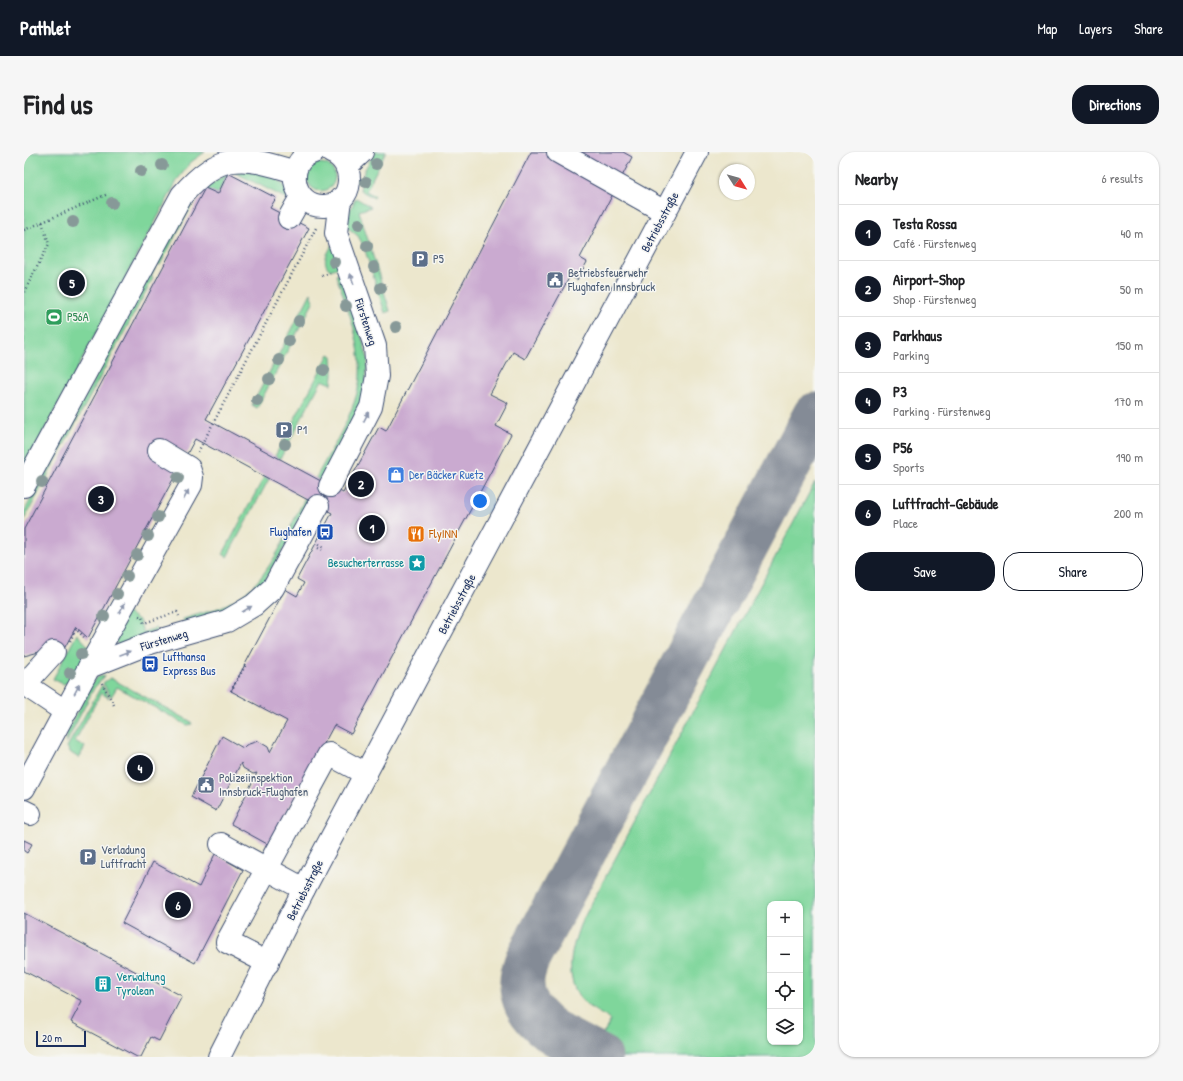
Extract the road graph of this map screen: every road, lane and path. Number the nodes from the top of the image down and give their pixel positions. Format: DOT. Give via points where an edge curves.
graph roads {
  1 [pos="314,152"];
  2 [pos="330,152"];
  3 [pos="558,152"];
  4 [pos="697,152"];
  5 [pos="355,159"];
  6 [pos="295,172"];
  7 [pos="108,194"];
  8 [pos="301,197"];
  9 [pos="340,199"];
  10 [pos="665,212"];
  11 [pos="289,218"];
  12 [pos="42,222"];
  13 [pos="317,227"];
  14 [pos="24,230"];
  15 [pos="24,292"];
  16 [pos="208,433"];
  17 [pos="159,450"];
  18 [pos="24,486"];
  19 [pos="330,486"];
  20 [pos="318,506"];
  21 [pos="319,544"];
  22 [pos="324,547"];
  23 [pos="318,548"];
  24 [pos="322,550"];
  25 [pos="142,617"];
  26 [pos="144,623"];
  27 [pos="54,652"];
  28 [pos="246,664"];
  29 [pos="89,666"];
  30 [pos="25,684"];
  31 [pos="102,684"];
  32 [pos="232,691"];
  33 [pos="115,707"];
  34 [pos="66,712"];
  35 [pos="366,774"];
  36 [pos="26,780"];
  37 [pos="220,844"];
  38 [pos="266,868"];
  39 [pos="304,890"];
  40 [pos="268,963"];
  41 [pos="219,1057"];
  1 -- 6 [label="street" via="304,157"];
  2 -- 5 [label="street" via="342,159"];
  3 -- 10 [label="street"];
  4 -- 10 [label="street, Betriebsstraße"];
  5 -- 9 [label="street" via="347,190"];
  6 -- 8 [label="street" via="294,181"];
  6 -- 18 [label="street" via="251,158 230,157 211,164 191,183 182,195"];
  7 -- 12 [label="path"];
  8 -- 9 [label="street" via="317,206 325,206"];
  8 -- 11 [label="street"];
  19 -- 9 [label="street, Fürstenweg, one-way" via="371,408 377,376 374,346 336,233"];
  10 -- 35 [label="street, Betriebsstraße"];
  12 -- 14 [label="path"];
  12 -- 15 [label="path" via="49,244"];
  13 -- 16 [label="path"];
  29 -- 17 [label="street, one-way" via="190,485 190,468"];
  29 -- 20 [label="street, Fürstenweg, one-way" via="150,643 227,621 254,605 272,588"];
  21 -- 22 [label="path"];
  23 -- 24 [label="path"];
  25 -- 26 [label="path"];
  27 -- 30 [label="street"];
  28 -- 32 [label="path"];
  34 -- 29 [label="street, one-way"];
  30 -- 34 [label="street"];
  31 -- 33 [label="path"];
  34 -- 36 [label="street"];
  35 -- 38 [label="street" via="329,754"];
  35 -- 39 [label="street, Betriebsstraße"];
  37 -- 38 [label="street"];
  38 -- 39 [label="street"];
  38 -- 40 [label="street" via="227,942"];
  39 -- 40 [label="street, Betriebsstraße"];
  40 -- 41 [label="street, Betriebsstraße"];
}
